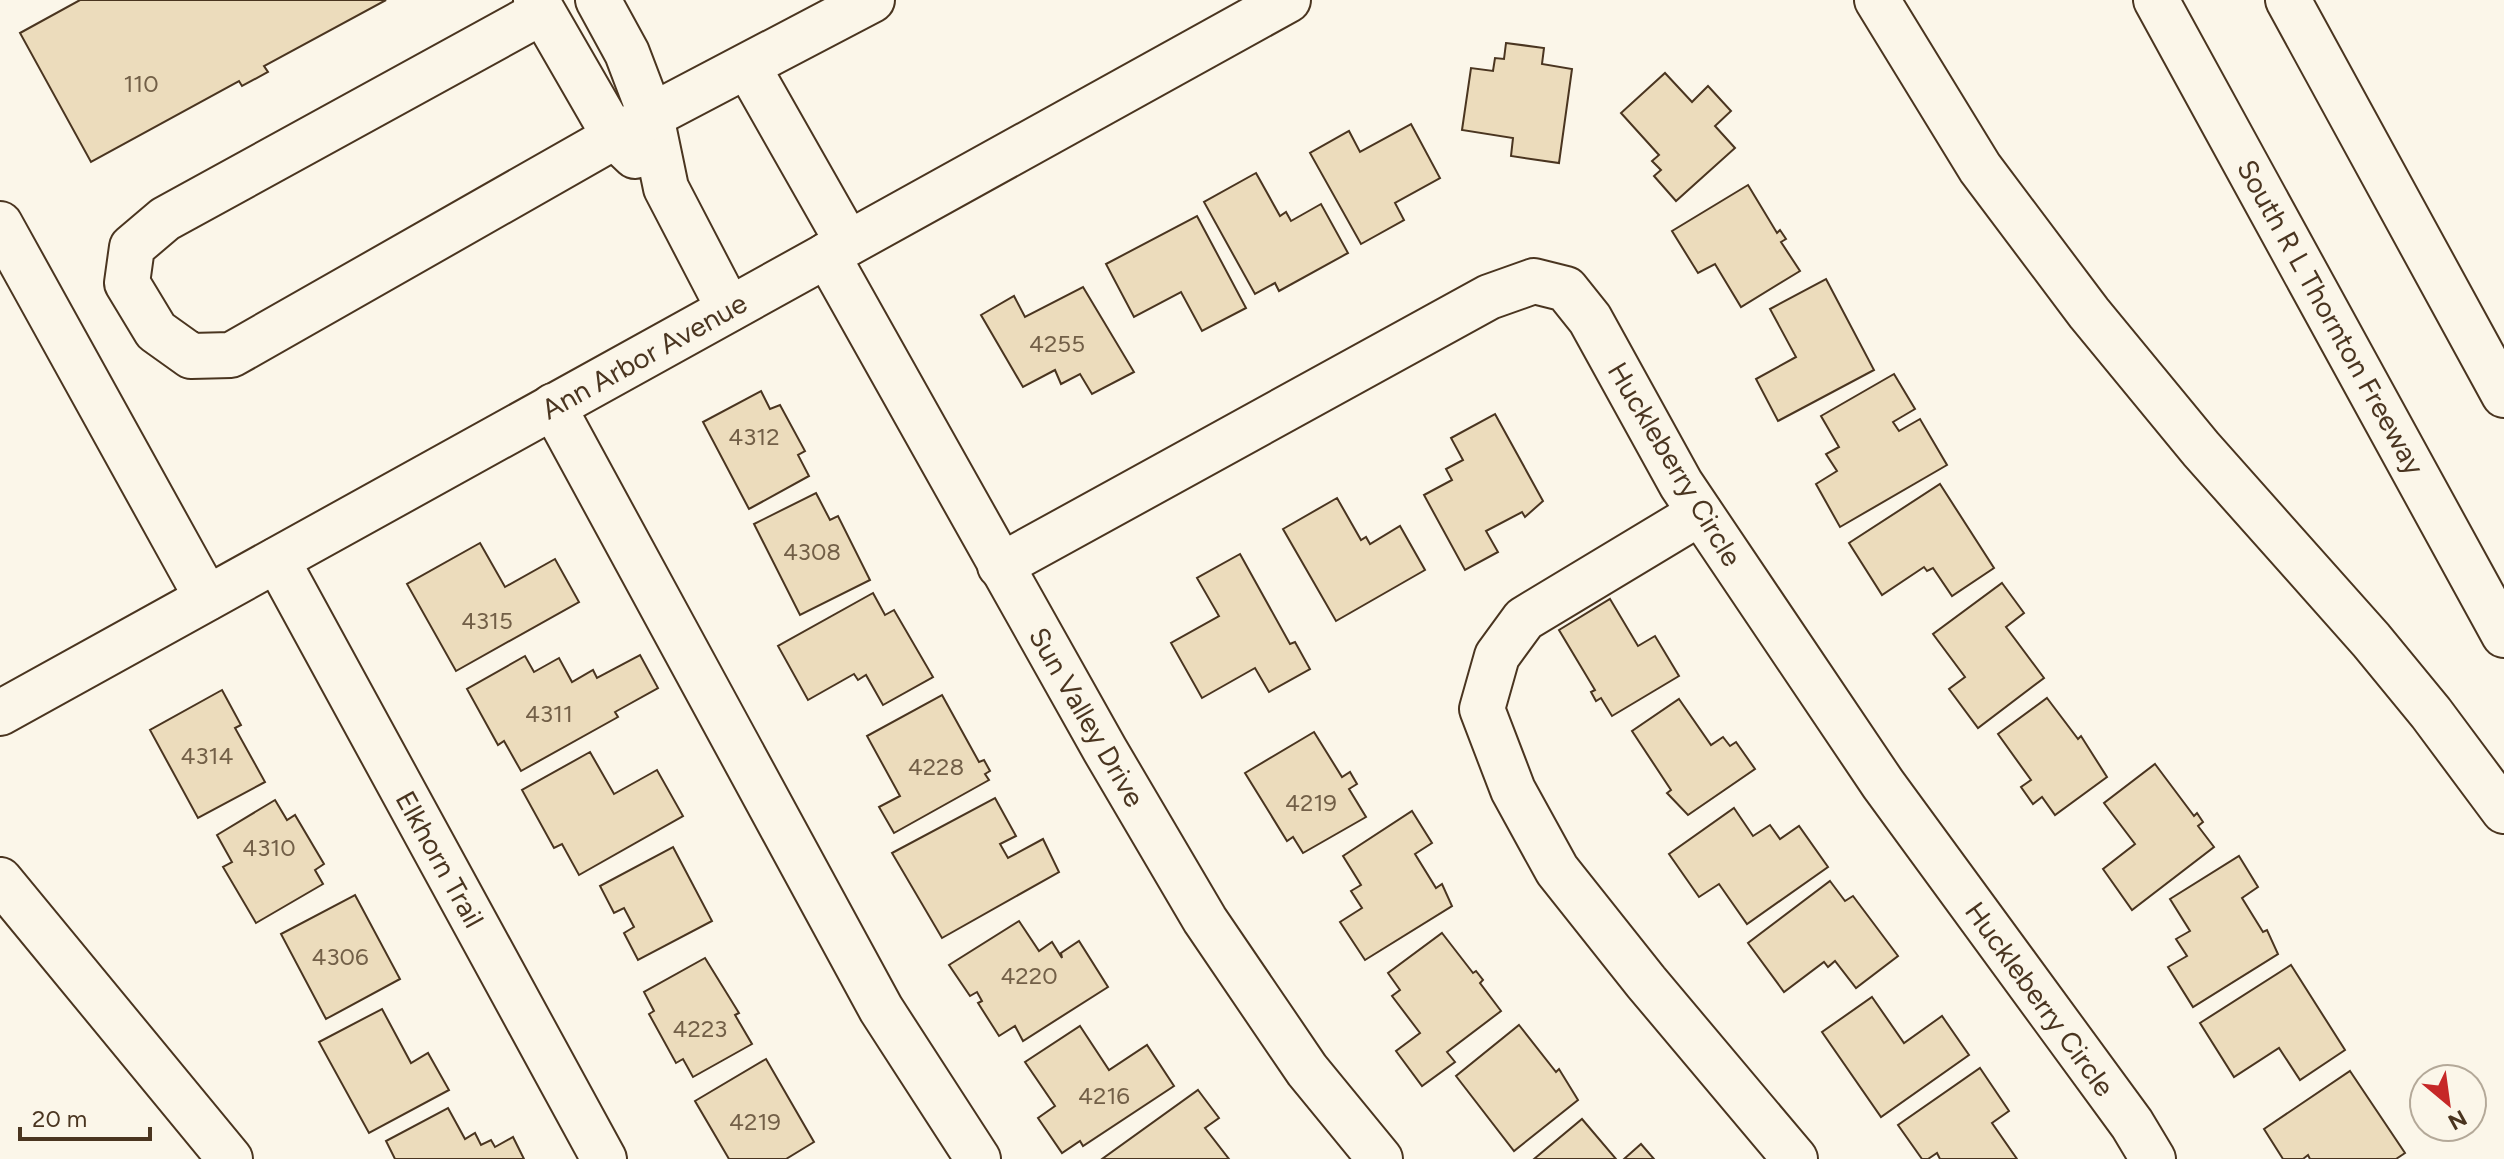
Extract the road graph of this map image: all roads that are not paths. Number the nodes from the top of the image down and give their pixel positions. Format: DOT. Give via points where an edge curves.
graph roads {
  1 [pos="598,0"];
  2 [pos="872,0"];
  3 [pos="1288,0"];
  4 [pos="1877,0"];
  5 [pos="2156,0"];
  6 [pos="2288,0"];
  7 [pos="539,6"];
  8 [pos="748,67"];
  9 [pos="633,126"];
  10 [pos="0,224"];
  11 [pos="838,249"];
  12 [pos="729,309"];
  13 [pos="2504,395"];
  14 [pos="553,406"];
  15 [pos="1700,513"];
  16 [pos="277,560"];
  17 [pos="1000,566"];
  18 [pos="207,598"];
  19 [pos="2504,635"];
  20 [pos="0,713"];
  21 [pos="2504,811"];
  22 [pos="0,880"];
  23 [pos="230,1159"];
  24 [pos="604,1159"];
  25 [pos="978,1159"];
  26 [pos="1380,1159"];
  27 [pos="1795,1159"];
  28 [pos="2153,1159"];
  1 -- 9 [label="main road" via="627,53"];
  2 -- 8 [label="main road"];
  3 -- 11 [label="main road, Ann Arbor Avenue"];
  4 -- 21 [label="main road" via="1980,168 2089,313 2201,449 2371,640"];
  5 -- 19 [label="main road, South R L Thornton Freeway"];
  6 -- 13 [label="main road"];
  7 -- 9 [label="main road"];
  7 -- 9 [label="main road" via="165,219 132,247 127,283 156,331 191,356 231,355"];
  8 -- 9 [label="main road"];
  8 -- 11 [label="main road, Sun Valley Drive"];
  9 -- 12 [label="main road"];
  10 -- 18 [label="main road"];
  11 -- 12 [label="main road, Ann Arbor Avenue"];
  11 -- 17 [label="main road, Sun Valley Drive"];
  12 -- 14 [label="main road, Ann Arbor Avenue"];
  14 -- 16 [label="main road, Ann Arbor Avenue"];
  14 -- 25 [label="main road" via="881,1009"];
  15 -- 17 [label="main road, Huckleberry Circle" via="1590,319 1566,289 1534,281 1489,297"];
  15 -- 27 [label="main road" via="1524,619 1497,656 1482,709 1513,790 1557,870"];
  15 -- 28 [label="main road, Huckleberry Circle" via="1883,784"];
  16 -- 18 [label="main road, Ann Arbor Avenue"];
  16 -- 24 [label="main road, Elkhorn Trail"];
  17 -- 26 [label="main road, Sun Valley Drive" via="1205,920 1307,1070"];
  18 -- 20 [label="main road, Ann Arbor Avenue"];
  22 -- 23 [label="main road"];
}
